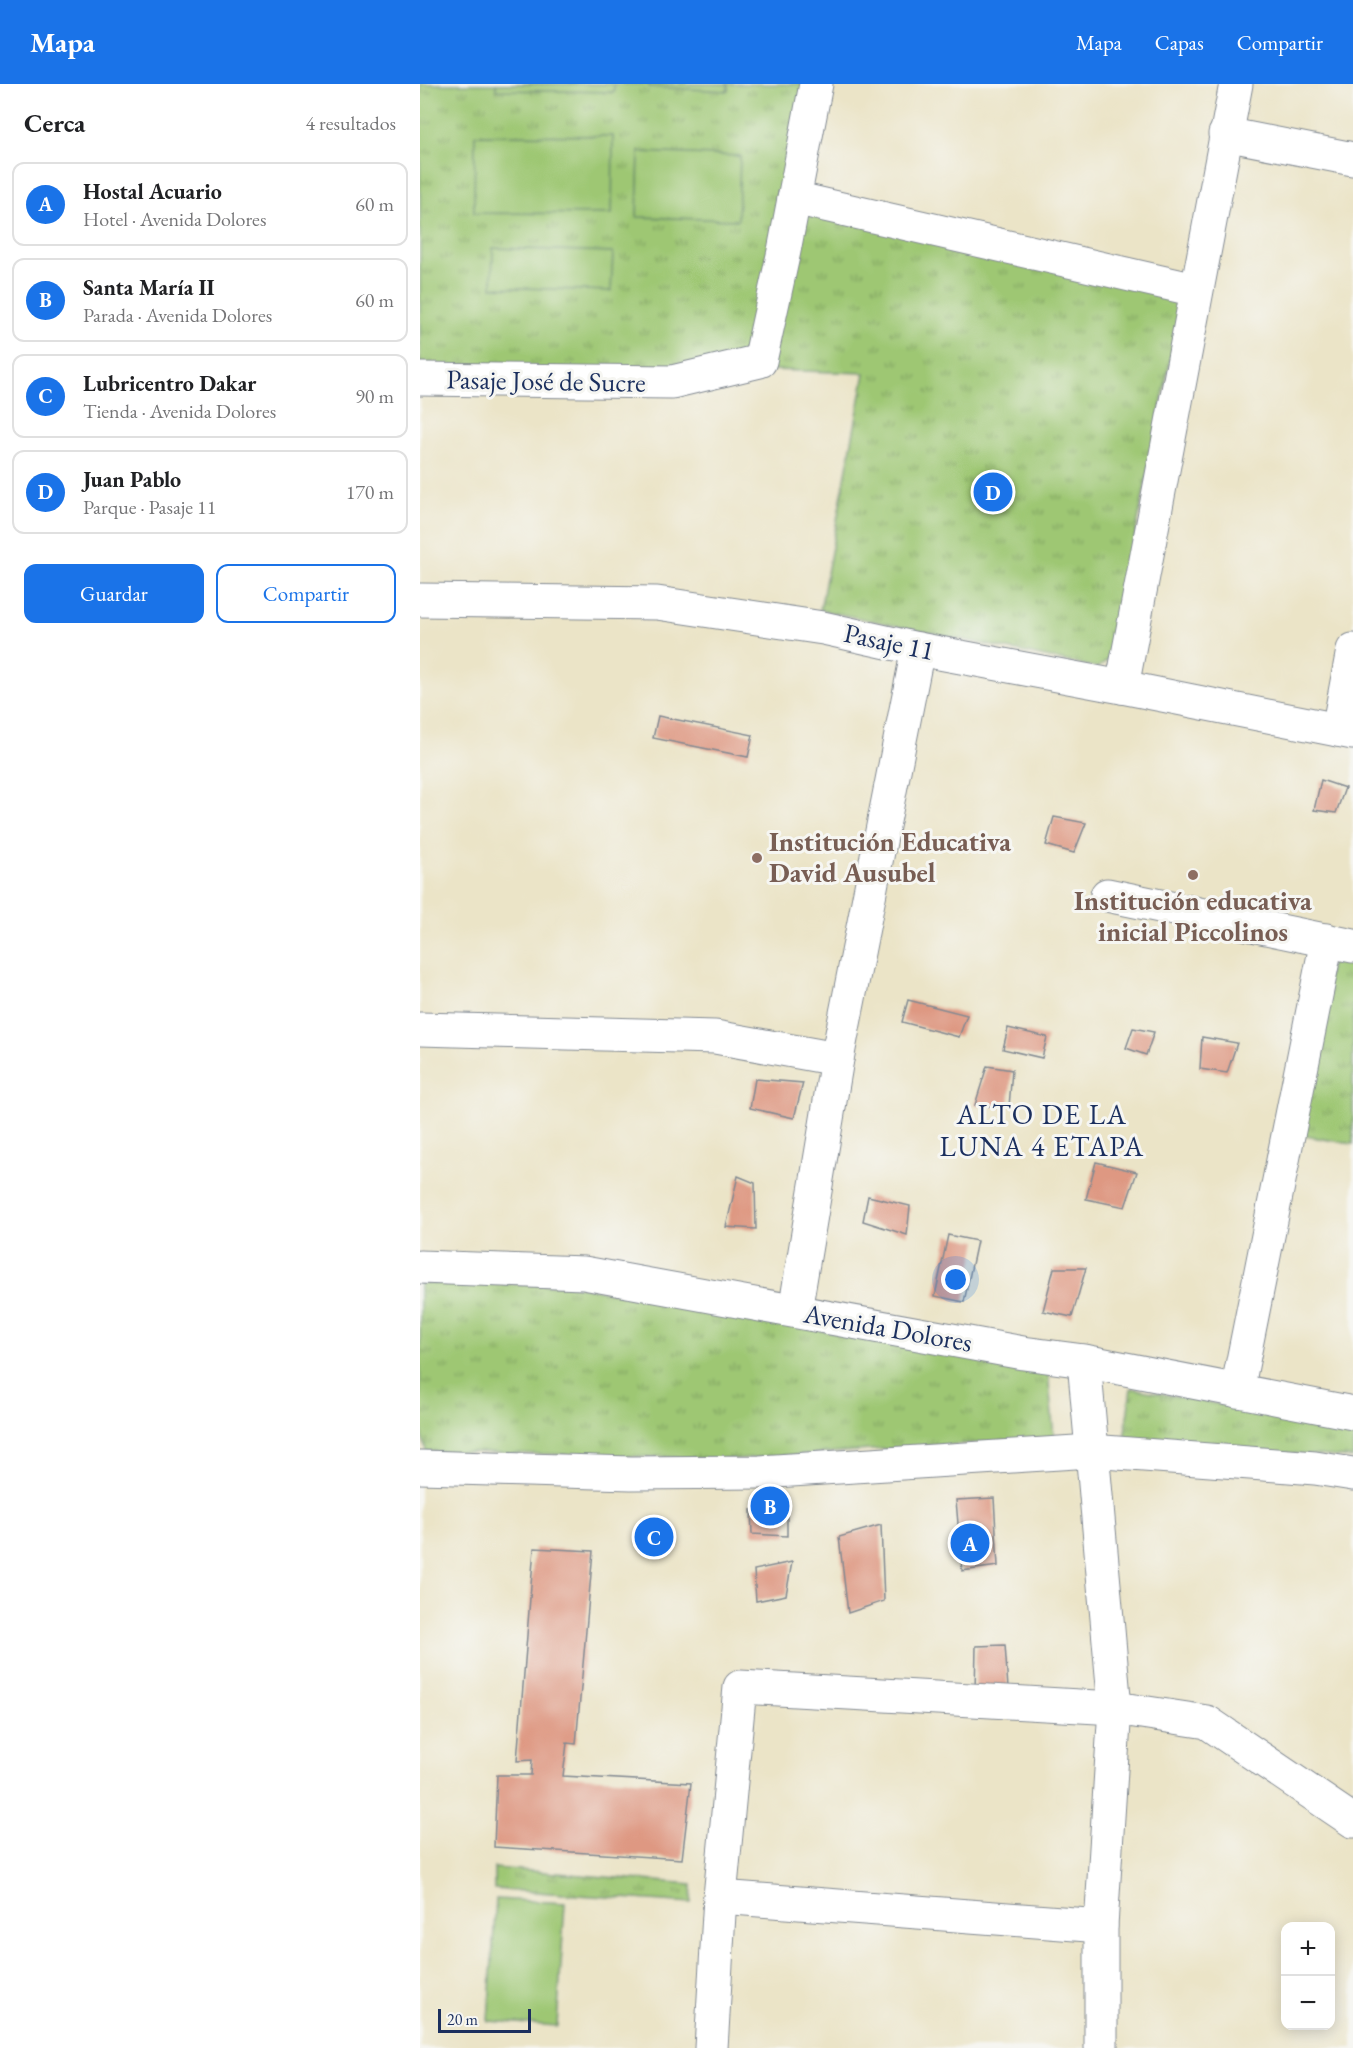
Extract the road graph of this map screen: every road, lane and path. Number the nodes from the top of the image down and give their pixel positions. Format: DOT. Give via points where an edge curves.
graph roads {
  1 [pos="816,84"];
  2 [pos="1236,84"];
  3 [pos="1225,134"];
  4 [pos="1353,159"];
  5 [pos="794,198"];
  6 [pos="1196,290"];
  7 [pos="420,380"];
  8 [pos="420,600"];
  9 [pos="918,649"];
  10 [pos="1353,650"];
  11 [pos="1122,687"];
  12 [pos="1345,732"];
  13 [pos="1107,895"];
  14 [pos="1340,943"];
  15 [pos="420,1029"];
  16 [pos="837,1059"];
  17 [pos="420,1267"];
  18 [pos="795,1311"];
  19 [pos="1084,1361"];
  20 [pos="1237,1391"];
  21 [pos="1353,1413"];
  22 [pos="1091,1451"];
  23 [pos="420,1467"];
  24 [pos="1353,1474"];
  25 [pos="1114,1708"];
  26 [pos="1353,1821"];
  27 [pos="720,1897"];
  28 [pos="1101,1926"];
  29 [pos="711,2048"];
  30 [pos="1101,2048"];
  1 -- 5 [label="street"];
  2 -- 3 [label="street"];
  3 -- 4 [label="street"];
  3 -- 6 [label="street"];
  5 -- 6 [label="street"];
  5 -- 7 [label="street, Pasaje José de Sucre" via="760,362 672,382"];
  6 -- 11 [label="street"];
  8 -- 9 [label="street, Pasaje 11" via="657,603 823,628"];
  9 -- 11 [label="street, Pasaje 11"];
  9 -- 16 [label="street"];
  10 -- 12 [label="street"];
  11 -- 12 [label="street, Pasaje 11"];
  13 -- 14 [label="street"];
  14 -- 20 [label="street"];
  15 -- 16 [label="street" via="715,1037"];
  16 -- 18 [label="street"];
  17 -- 18 [label="street, Avenida Dolores" via="584,1273"];
  18 -- 19 [label="street, Avenida Dolores"];
  19 -- 20 [label="street, Avenida Dolores"];
  19 -- 22 [label="street"];
  20 -- 21 [label="street, Avenida Dolores"];
  22 -- 23 [label="street" via="760,1472"];
  22 -- 24 [label="street"];
  22 -- 25 [label="street"];
  25 -- 26 [label="street" via="1207,1722"];
  25 -- 27 [label="street" via="740,1687"];
  25 -- 28 [label="street"];
  27 -- 28 [label="street"];
  27 -- 29 [label="street"];
  28 -- 30 [label="street"];
}
